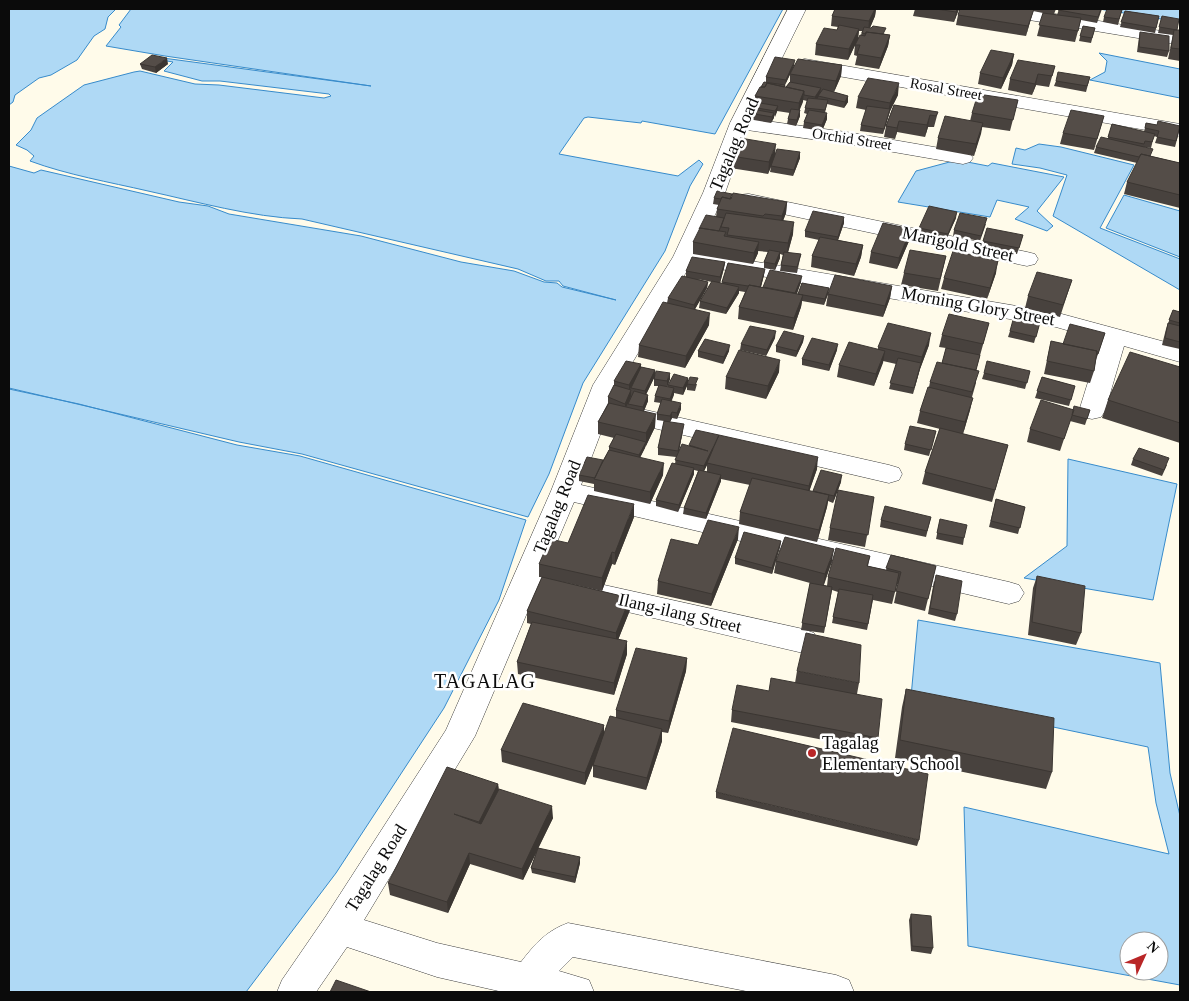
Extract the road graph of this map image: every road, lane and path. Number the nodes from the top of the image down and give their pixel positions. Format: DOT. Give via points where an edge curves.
graph roads {
  1 [pos="797,9"];
  2 [pos="993,9"];
  3 [pos="1180,40"];
  4 [pos="771,59"];
  5 [pos="740,123"];
  6 [pos="1180,130"];
  7 [pos="964,158"];
  8 [pos="714,192"];
  9 [pos="684,257"];
  10 [pos="1027,259"];
  11 [pos="1115,335"];
  12 [pos="1180,354"];
  13 [pos="596,407"];
  14 [pos="1092,411"];
  15 [pos="889,474"];
  16 [pos="566,491"];
  17 [pos="528,578"];
  18 [pos="1009,593"];
  19 [pos="803,642"];
  20 [pos="339,928"];
  21 [pos="530,987"];
  22 [pos="295,992"];
  23 [pos="576,992"];
  24 [pos="836,992"];
  1 -- 4 [label="street, Tagalag Road"];
  2 -- 3 [label="street"];
  4 -- 5 [label="street, Tagalag Road"];
  4 -- 6 [label="street, Rosal Street"];
  5 -- 7 [label="street, Orchid Street"];
  5 -- 8 [label="street, Tagalag Road"];
  8 -- 9 [label="street, Tagalag Road"];
  8 -- 10 [label="street, Marigold Street"];
  9 -- 11 [label="street, Morning Glory Street" via="1058,320"];
  9 -- 13 [label="street, Tagalag Road" via="606,385"];
  11 -- 12 [label="street, Morning Glory Street"];
  11 -- 14 [label="street"];
  13 -- 15 [label="street"];
  13 -- 16 [label="street, Tagalag Road"];
  16 -- 17 [label="street, Tagalag Road"];
  16 -- 18 [label="street"];
  17 -- 19 [label="street, Ilang-ilang Street"];
  17 -- 20 [label="street, Tagalag Road" via="459,736"];
  20 -- 21 [label="street"];
  20 -- 22 [label="street, Tagalag Road"];
  21 -- 23 [label="street"];
  21 -- 24 [label="street" via="552,951 568,938"];
}
